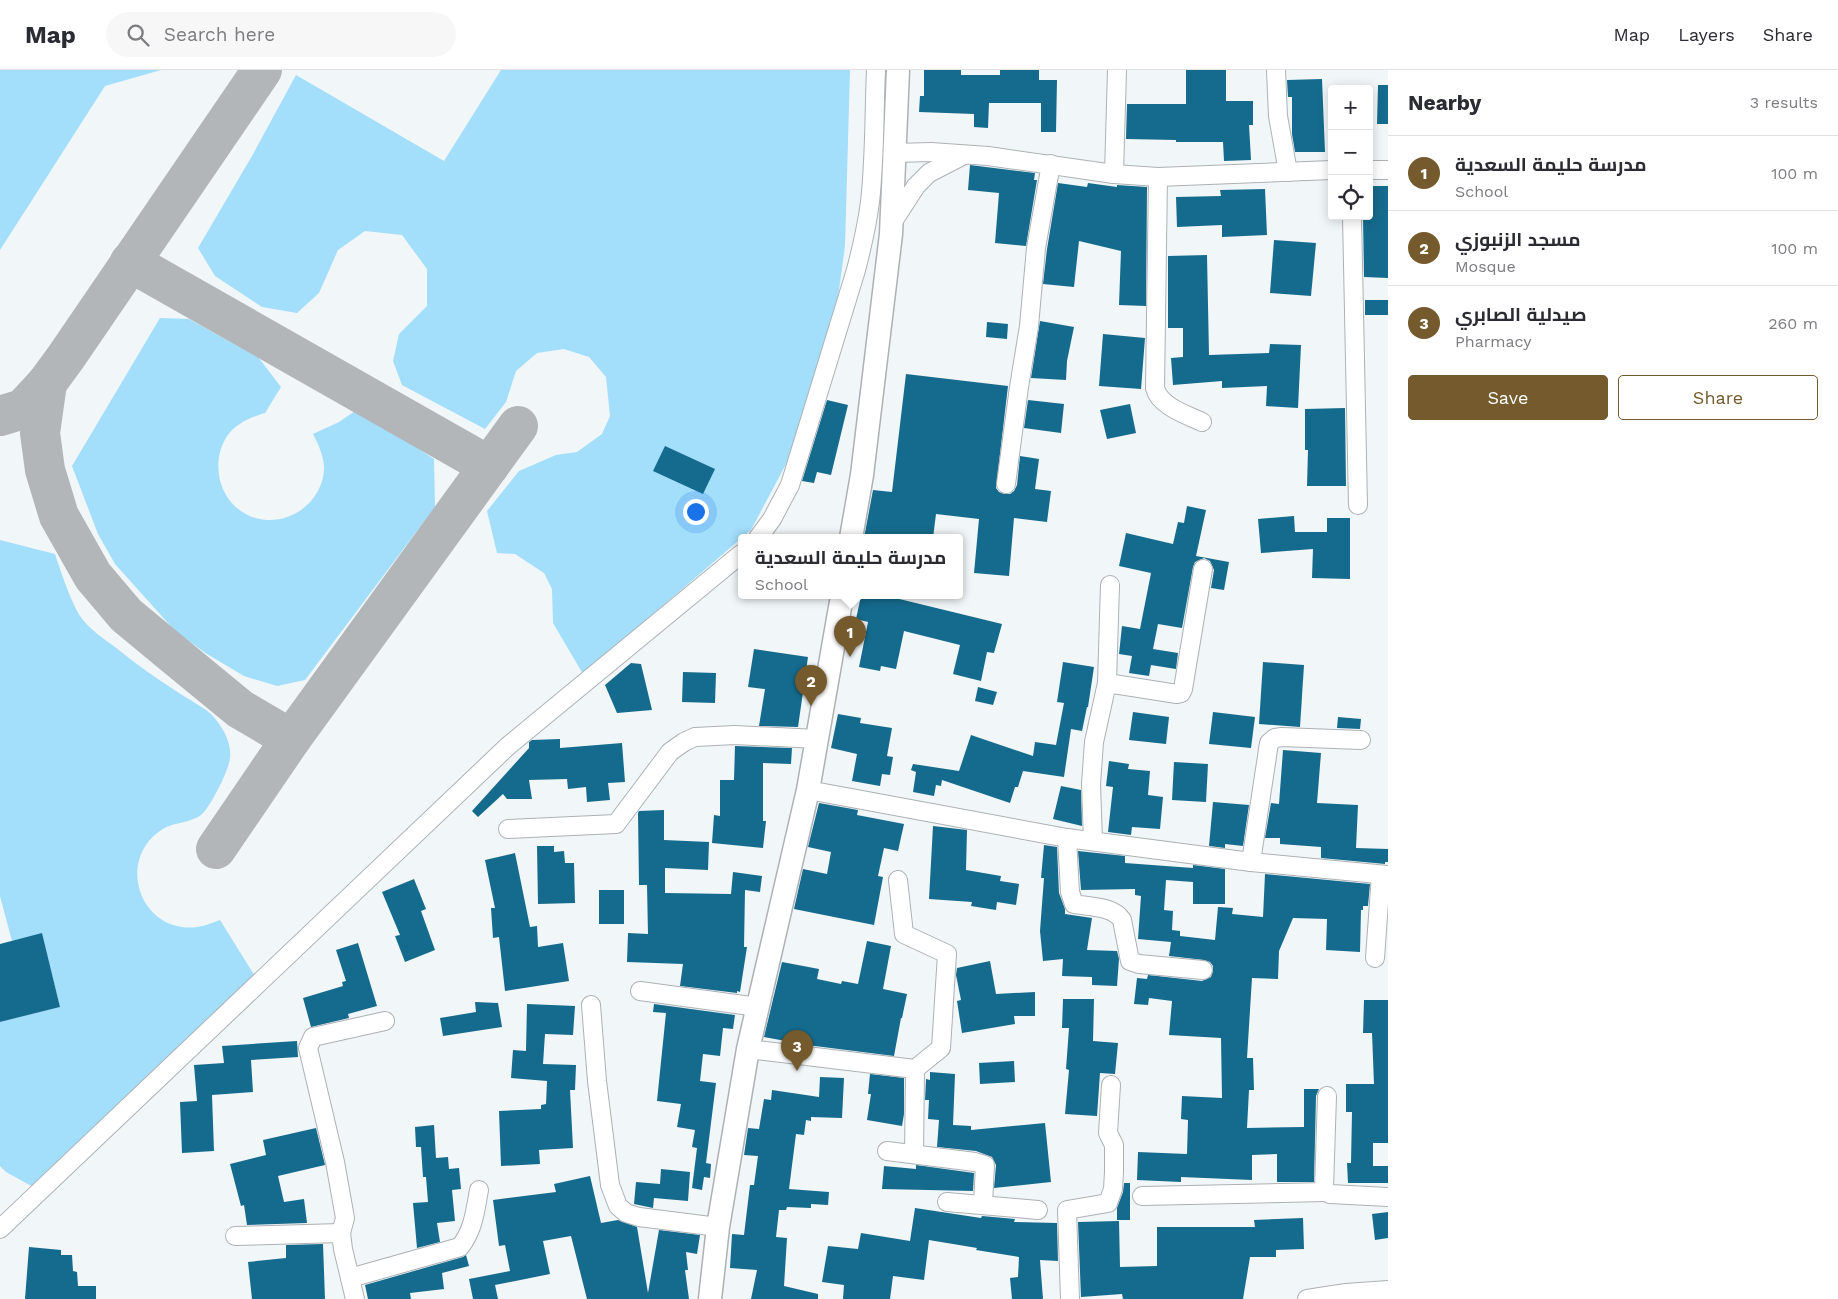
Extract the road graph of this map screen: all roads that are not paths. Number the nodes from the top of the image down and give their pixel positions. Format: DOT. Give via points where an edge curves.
graph roads {
  1 [pos="876,70"];
  2 [pos="898,70"];
  3 [pos="1117,70"];
  4 [pos="1276,70"];
  5 [pos="895,152"];
  6 [pos="966,154"];
  7 [pos="1051,164"];
  8 [pos="1328,170"];
  9 [pos="1373,170"];
  10 [pos="1388,170"];
  11 [pos="1288,172"];
  12 [pos="1114,174"];
  13 [pos="1158,177"];
  14 [pos="1352,220"];
  15 [pos="892,223"];
  16 [pos="1202,422"];
  17 [pos="1006,484"];
  18 [pos="1358,506"];
  19 [pos="761,534"];
  20 [pos="852,534"];
  21 [pos="738,556"];
  22 [pos="1203,569"];
  23 [pos="1110,585"];
  24 [pos="841,599"];
  25 [pos="1108,683"];
  26 [pos="818,739"];
  27 [pos="1361,740"];
  28 [pos="808,790"];
  29 [pos="508,829"];
  30 [pos="1067,838"];
  31 [pos="1093,841"];
  32 [pos="1251,862"];
  33 [pos="1385,875"];
  34 [pos="898,880"];
  35 [pos="1375,958"];
  36 [pos="1203,970"];
  37 [pos="640,991"];
  38 [pos="590,1004"];
  39 [pos="758,1007"];
  40 [pos="385,1021"];
  41 [pos="748,1050"];
  42 [pos="915,1069"];
  43 [pos="1110,1085"];
  44 [pos="1327,1096"];
  45 [pos="887,1151"];
  46 [pos="914,1154"];
  47 [pos="479,1190"];
  48 [pos="1326,1192"];
  49 [pos="1142,1196"];
  50 [pos="1388,1197"];
  51 [pos="947,1202"];
  52 [pos="983,1204"];
  53 [pos="1038,1210"];
  54 [pos="718,1227"];
  55 [pos="0,1229"];
  56 [pos="342,1233"];
  57 [pos="235,1236"];
  58 [pos="350,1278"];
  59 [pos="1388,1290"];
  60 [pos="355,1299"];
  61 [pos="710,1299"];
  62 [pos="1070,1299"];
  63 [pos="1307,1299"];
  1 -- 19 [label="street" via="871,192 856,270 790,485"];
  2 -- 5 [label="main road"];
  3 -- 12 [label="street"];
  4 -- 11 [label="street" via="1278,116"];
  5 -- 6 [label="street"];
  5 -- 15 [label="main road"];
  6 -- 7 [label="street"];
  6 -- 15 [label="street" via="928,174 916,186"];
  7 -- 12 [label="street"];
  7 -- 17 [label="street" via="1036,248 1030,326"];
  8 -- 11 [label="street"];
  9 -- 10 [label="street"];
  11 -- 13 [label="street"];
  12 -- 13 [label="street"];
  13 -- 16 [label="street" via="1156,394 1165,403"];
  14 -- 18 [label="street"];
  15 -- 20 [label="main road" via="862,475"];
  21 -- 55 [label="street" via="508,746"];
  22 -- 25 [label="street" via="1184,690 1177,694"];
  23 -- 25 [label="street"];
  24 -- 26 [label="main road"];
  25 -- 31 [label="street" via="1094,742 1091,784"];
  26 -- 28 [label="main road"];
  26 -- 29 [label="street" via="735,735 695,737 670,752 616,824"];
  27 -- 32 [label="street" via="1282,737 1269,743"];
  28 -- 30 [label="street"];
  28 -- 39 [label="main road"];
  30 -- 31 [label="street"];
  30 -- 36 [label="street" via="1070,892 1074,904 1119,915 1130,961"];
  31 -- 32 [label="street"];
  32 -- 33 [label="street"];
  33 -- 35 [label="street"];
  34 -- 42 [label="street" via="904,934 947,954 941,1048"];
  37 -- 39 [label="street"];
  38 -- 54 [label="street" via="610,1184 618,1206 639,1217"];
  39 -- 41 [label="main road"];
  40 -- 56 [label="street" via="313,1036 308,1048 345,1218"];
  41 -- 42 [label="street"];
  41 -- 54 [label="main road"];
  42 -- 46 [label="street"];
  43 -- 62 [label="street" via="1108,1133 1114,1145 1113,1189 1108,1203 1067,1210"];
  44 -- 48 [label="street"];
  45 -- 46 [label="street"];
  46 -- 52 [label="street" via="985,1165"];
  47 -- 58 [label="street" via="473,1225 460,1247"];
  48 -- 49 [label="street"];
  48 -- 50 [label="street"];
  51 -- 52 [label="street"];
  52 -- 53 [label="street"];
  54 -- 61 [label="main road"];
  56 -- 57 [label="street"];
  56 -- 58 [label="street"];
  58 -- 60 [label="street"];
  59 -- 63 [label="street"];
}
